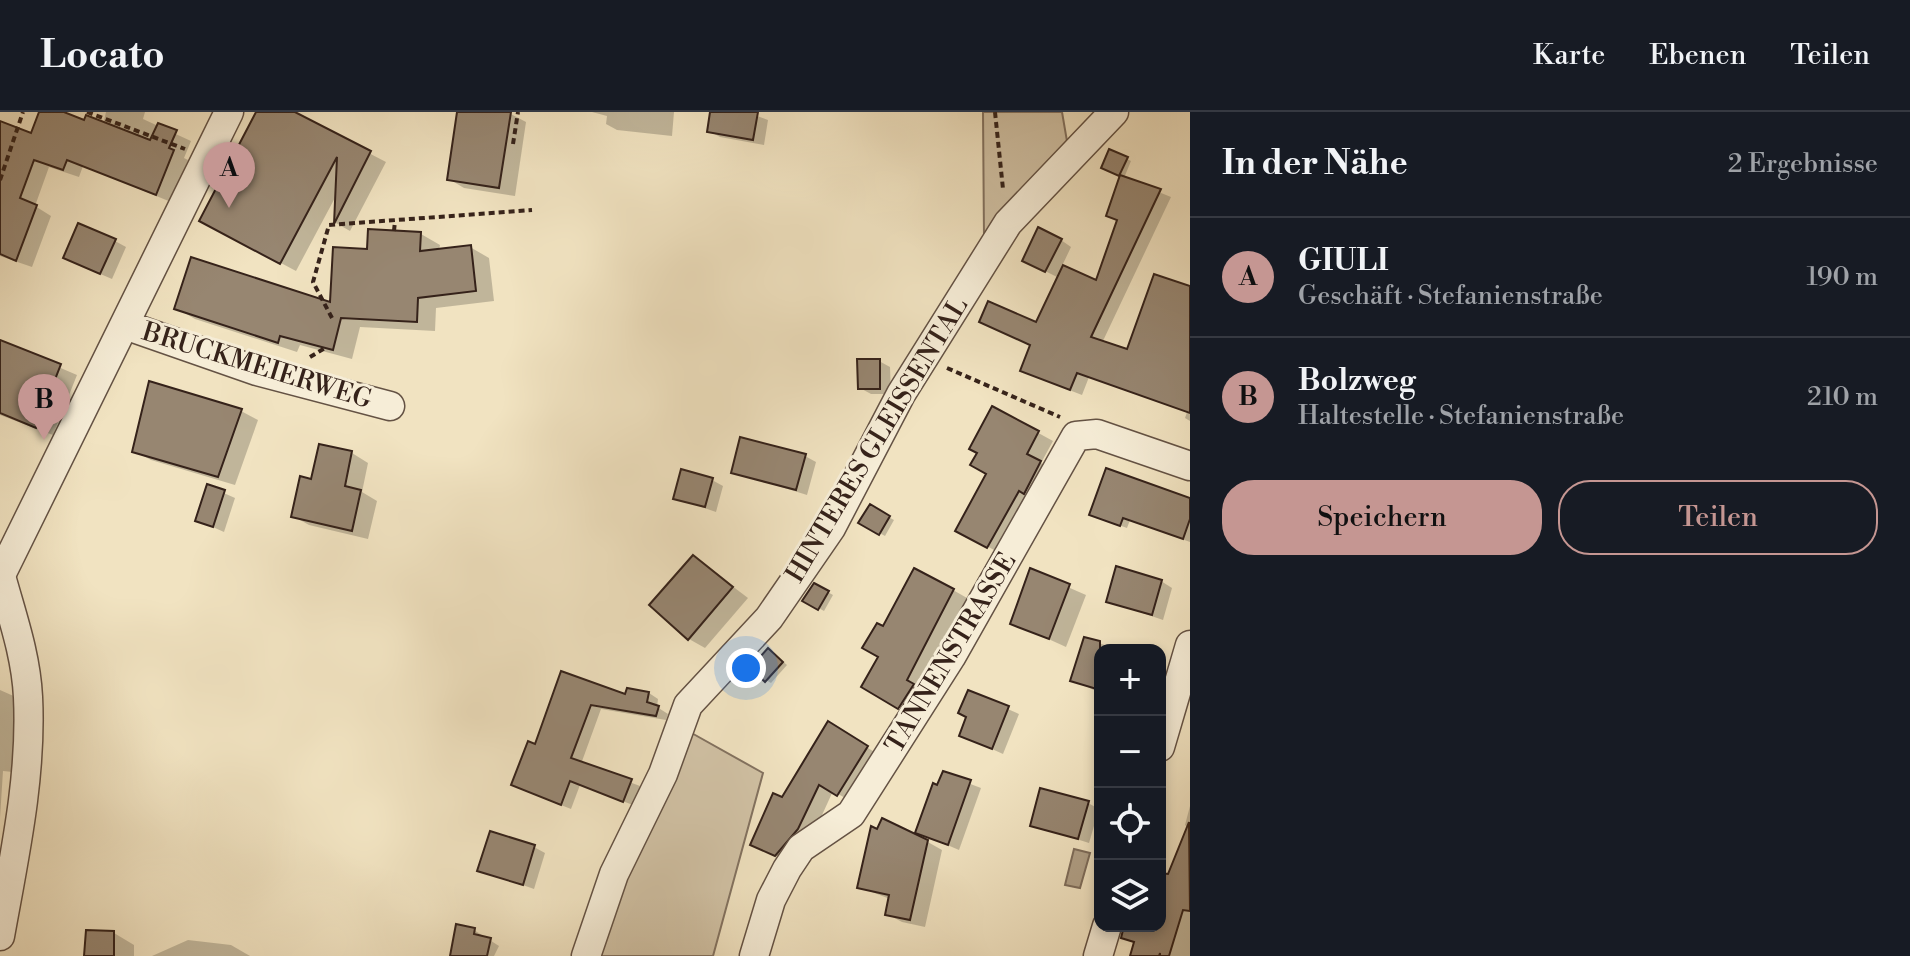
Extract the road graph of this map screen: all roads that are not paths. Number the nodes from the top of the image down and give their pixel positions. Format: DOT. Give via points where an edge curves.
graph roads {
  1 [pos="229,112"];
  2 [pos="1114,112"];
  3 [pos="125,325"];
  4 [pos="390,406"];
  5 [pos="1190,466"];
  6 [pos="10,534"];
  7 [pos="0,576"];
  8 [pos="1190,645"];
  9 [pos="11,646"];
  10 [pos="1166,727"];
  11 [pos="1105,932"];
  12 [pos="0,936"];
  13 [pos="586,956"];
  14 [pos="754,956"];
  15 [pos="1098,956"];
  1 -- 3 [label="street"];
  2 -- 13 [label="street, HINTERES GLEISSENTAL" via="1008,223 923,357 822,541 769,618 688,705 663,774 614,874"];
  3 -- 4 [label="street, BRUCKMEIERWEG" via="257,371"];
  3 -- 6 [label="street"];
  5 -- 14 [label="street, TANNENSTRASSE" via="1097,434 1076,436 959,644 851,814 801,848 787,869"];
  6 -- 7 [label="street"];
  7 -- 9 [label="street"];
  8 -- 10 [label="street"];
  9 -- 12 [label="street" via="28,696 27,772"];
  11 -- 15 [label="street"];
}
